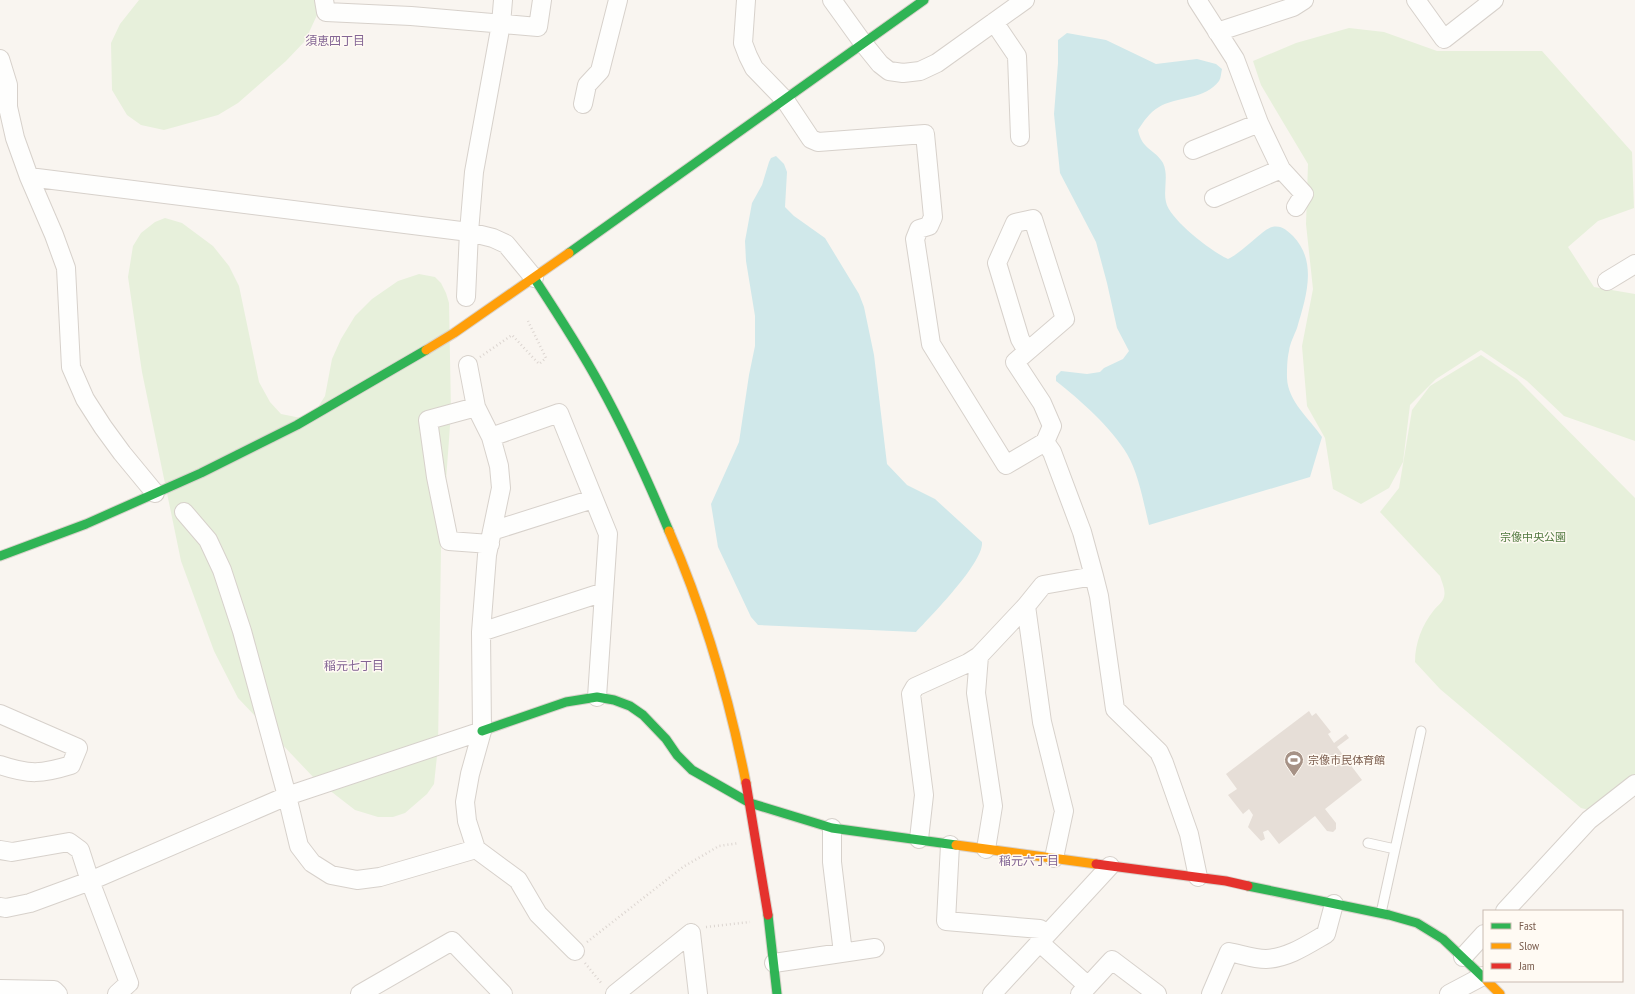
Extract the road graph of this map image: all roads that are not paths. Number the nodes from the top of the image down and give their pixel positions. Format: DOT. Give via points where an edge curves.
graph roads {
  1 [pos="324,0"];
  2 [pos="502,0"];
  3 [pos="542,0"];
  4 [pos="618,0"];
  5 [pos="746,0"];
  6 [pos="832,0"];
  7 [pos="924,0"];
  8 [pos="1025,0"];
  9 [pos="1197,0"];
  10 [pos="1304,0"];
  11 [pos="1416,0"];
  12 [pos="1494,0"];
  13 [pos="411,8"];
  14 [pos="994,22"];
  15 [pos="501,24"];
  16 [pos="1217,32"];
  17 [pos="863,43"];
  18 [pos="0,59"];
  19 [pos="785,100"];
  20 [pos="582,104"];
  21 [pos="1259,123"];
  22 [pos="1020,136"];
  23 [pos="1193,150"];
  24 [pos="1281,169"];
  25 [pos="29,176"];
  26 [pos="1214,198"];
  27 [pos="1296,207"];
  28 [pos="469,232"];
  29 [pos="1635,264"];
  30 [pos="534,278"];
  31 [pos="1607,281"];
  32 [pos="466,297"];
  33 [pos="1027,351"];
  34 [pos="468,365"];
  35 [pos="476,407"];
  36 [pos="491,437"];
  37 [pos="1046,442"];
  38 [pos="155,493"];
  39 [pos="593,499"];
  40 [pos="184,512"];
  41 [pos="491,538"];
  42 [pos="0,556"];
  43 [pos="1094,576"];
  44 [pos="604,592"];
  45 [pos="1026,606"];
  46 [pos="481,632"];
  47 [pos="978,656"];
  48 [pos="597,697"];
  49 [pos="0,714"];
  50 [pos="482,731"];
  51 [pos="1421,731"];
  52 [pos="0,765"];
  53 [pos="1635,784"];
  54 [pos="287,796"];
  55 [pos="750,803"];
  56 [pos="832,828"];
  57 [pos="919,839"];
  58 [pos="1368,843"];
  59 [pos="950,844"];
  60 [pos="476,849"];
  61 [pos="986,849"];
  62 [pos="1395,849"];
  63 [pos="0,850"];
  64 [pos="1054,858"];
  65 [pos="1110,866"];
  66 [pos="1198,877"];
  67 [pos="90,881"];
  68 [pos="1334,904"];
  69 [pos="0,907"];
  70 [pos="1506,910"];
  71 [pos="1381,913"];
  72 [pos="1483,935"];
  73 [pos="1043,938"];
  74 [pos="875,948"];
  75 [pos="575,950"];
  76 [pos="843,953"];
  77 [pos="1463,956"];
  78 [pos="774,963"];
  79 [pos="1483,977"];
  80 [pos="1483,978"];
  81 [pos="1488,982"];
  82 [pos="384,988"];
  83 [pos="0,989"];
  84 [pos="1084,990"];
  85 [pos="610,991"];
  86 [pos="56,994"];
  87 [pos="117,994"];
  88 [pos="360,994"];
  89 [pos="503,994"];
  90 [pos="698,994"];
  91 [pos="777,994"];
  92 [pos="992,994"];
  93 [pos="1158,994"];
  94 [pos="1211,994"];
  95 [pos="1448,994"];
  96 [pos="1500,994"];
  1 -- 13 [label="street" via="326,12"];
  2 -- 15 [label="street"];
  3 -- 15 [label="street" via="538,27"];
  4 -- 20 [label="street" via="600,71 587,85"];
  5 -- 19 [label="street" via="743,43 748,56 754,68"];
  6 -- 17 [label="street"];
  7 -- 17 [label="street"];
  8 -- 14 [label="street"];
  9 -- 16 [label="street"];
  10 -- 16 [label="street" via="1293,7"];
  11 -- 12 [label="street" via="1444,39"];
  13 -- 15 [label="street"];
  14 -- 17 [label="street" via="937,63 920,71 903,74 889,71"];
  14 -- 22 [label="street" via="1017,56"];
  15 -- 28 [label="street" via="474,172"];
  16 -- 21 [label="street" via="1235,59"];
  17 -- 19 [label="street"];
  18 -- 25 [label="street" via="8,85 8,107 15,138"];
  19 -- 30 [label="street"];
  19 -- 37 [label="street" via="811,139 818,142 925,134 933,217 929,226 920,229 915,239 931,344 1006,465"];
  21 -- 23 [label="street"];
  21 -- 24 [label="street"];
  24 -- 26 [label="street"];
  24 -- 27 [label="street" via="1304,194"];
  25 -- 28 [label="street"];
  25 -- 38 [label="street" via="66,268 71,367 85,400 122,453"];
  28 -- 30 [label="street" via="506,244"];
  28 -- 32 [label="street"];
  29 -- 31 [label="street"];
  30 -- 38 [label="street" via="448,337 297,425"];
  30 -- 55 [label="street" via="608,399 678,554 721,674"];
  33 -- 33 [label="street" via="1064,319 1033,219 1015,223 998,263 1020,339"];
  33 -- 37 [label="street" via="1015,362 1042,403 1052,426"];
  34 -- 35 [label="street"];
  35 -- 36 [label="street"];
  35 -- 41 [label="street" via="428,420 449,541"];
  36 -- 39 [label="street" via="559,413"];
  36 -- 41 [label="street" via="500,466 501,488"];
  37 -- 43 [label="street" via="1082,532"];
  38 -- 42 [label="street" via="86,524"];
  39 -- 41 [label="street"];
  39 -- 44 [label="street" via="608,534"];
  40 -- 54 [label="street" via="208,540 222,570 242,631"];
  41 -- 46 [label="street" via="487,555"];
  43 -- 45 [label="street" via="1043,585"];
  43 -- 66 [label="street" via="1115,709 1159,752 1189,834"];
  44 -- 46 [label="street"];
  44 -- 48 [label="street"];
  45 -- 47 [label="street"];
  45 -- 64 [label="street" via="1042,722 1064,811"];
  46 -- 50 [label="street"];
  47 -- 57 [label="street" via="915,687 911,694 924,795"];
  47 -- 61 [label="street" via="976,694 993,806"];
  48 -- 50 [label="street" via="566,702"];
  48 -- 55 [label="street" via="630,706 643,715 692,770"];
  49 -- 52 [label="street" via="78,748 71,765 48,772 22,772"];
  50 -- 54 [label="street"];
  50 -- 60 [label="street" via="465,802 466,821"];
  51 -- 62 [label="lane"];
  53 -- 70 [label="street" via="1588,820"];
  54 -- 60 [label="street" via="299,846 312,863 331,875 357,880 380,877"];
  54 -- 67 [label="street"];
  55 -- 56 [label="street"];
  55 -- 78 [label="street"];
  56 -- 57 [label="street"];
  56 -- 76 [label="street" via="832,862"];
  57 -- 59 [label="street"];
  58 -- 62 [label="lane"];
  59 -- 61 [label="street"];
  59 -- 73 [label="street" via="946,921 1040,930"];
  60 -- 75 [label="street" via="518,880 538,914"];
  61 -- 64 [label="street"];
  62 -- 71 [label="lane"];
  63 -- 67 [label="street" via="12,852 69,842 80,850"];
  64 -- 65 [label="street"];
  65 -- 66 [label="street"];
  65 -- 73 [label="street"];
  66 -- 68 [label="street"];
  67 -- 69 [label="street" via="30,902"];
  67 -- 87 [label="street" via="129,983"];
  68 -- 71 [label="street"];
  68 -- 94 [label="street" via="1326,934 1294,952 1264,959 1229,952"];
  71 -- 77 [label="street" via="1417,923 1443,939"];
  72 -- 77 [label="street"];
  73 -- 84 [label="street"];
  73 -- 92 [label="street"];
  74 -- 76 [label="street"];
  76 -- 78 [label="street"];
  77 -- 79 [label="street"];
  78 -- 91 [label="street"];
  80 -- 95 [label="street"];
  81 -- 96 [label="street"];
  82 -- 88 [label="street"];
  82 -- 89 [label="street" via="452,941"];
  83 -- 86 [label="street" via="54,990"];
  84 -- 93 [label="street" via="1112,960"];
  85 -- 90 [label="street" via="691,933"];
}
